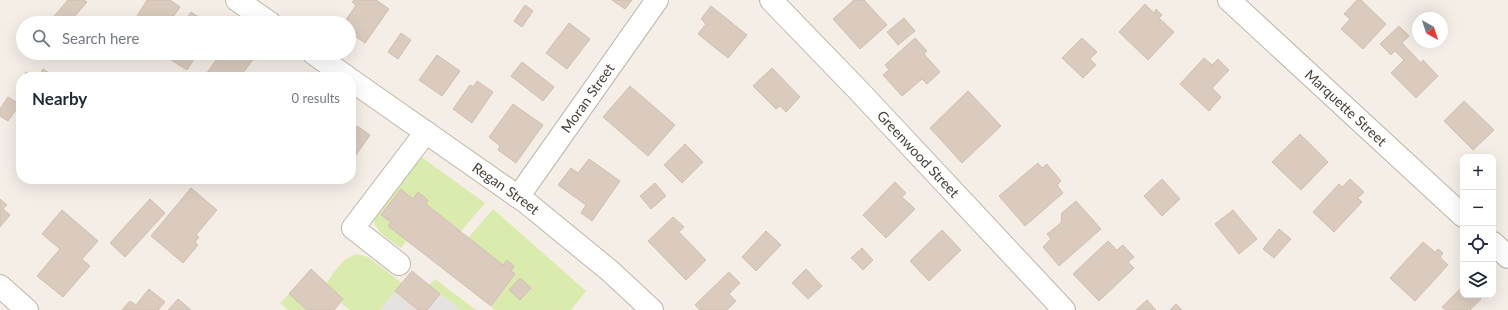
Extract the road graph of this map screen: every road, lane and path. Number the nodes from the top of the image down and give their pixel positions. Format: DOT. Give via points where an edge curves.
graph roads {
  1 [pos="237,0"];
  2 [pos="657,0"];
  3 [pos="771,0"];
  4 [pos="1230,0"];
  5 [pos="260,16"];
  6 [pos="323,60"];
  7 [pos="340,72"];
  8 [pos="356,83"];
  9 [pos="426,132"];
  10 [pos="518,197"];
  11 [pos="1460,213"];
  12 [pos="1496,246"];
  13 [pos="1508,257"];
  14 [pos="399,264"];
  15 [pos="0,286"];
  16 [pos="27,310"];
  17 [pos="652,310"];
  18 [pos="1064,310"];
  1 -- 5 [label="street"];
  2 -- 10 [label="street, Moran Street"];
  3 -- 18 [label="street, Greenwood Street"];
  4 -- 11 [label="street, Marquette Street"];
  6 -- 7 [label="street"];
  8 -- 9 [label="street, Regan Street"];
  9 -- 10 [label="street, Regan Street"];
  9 -- 14 [label="street" via="353,228"];
  10 -- 17 [label="street, Regan Street" via="610,271"];
  12 -- 13 [label="street"];
  15 -- 16 [label="street"];
}
